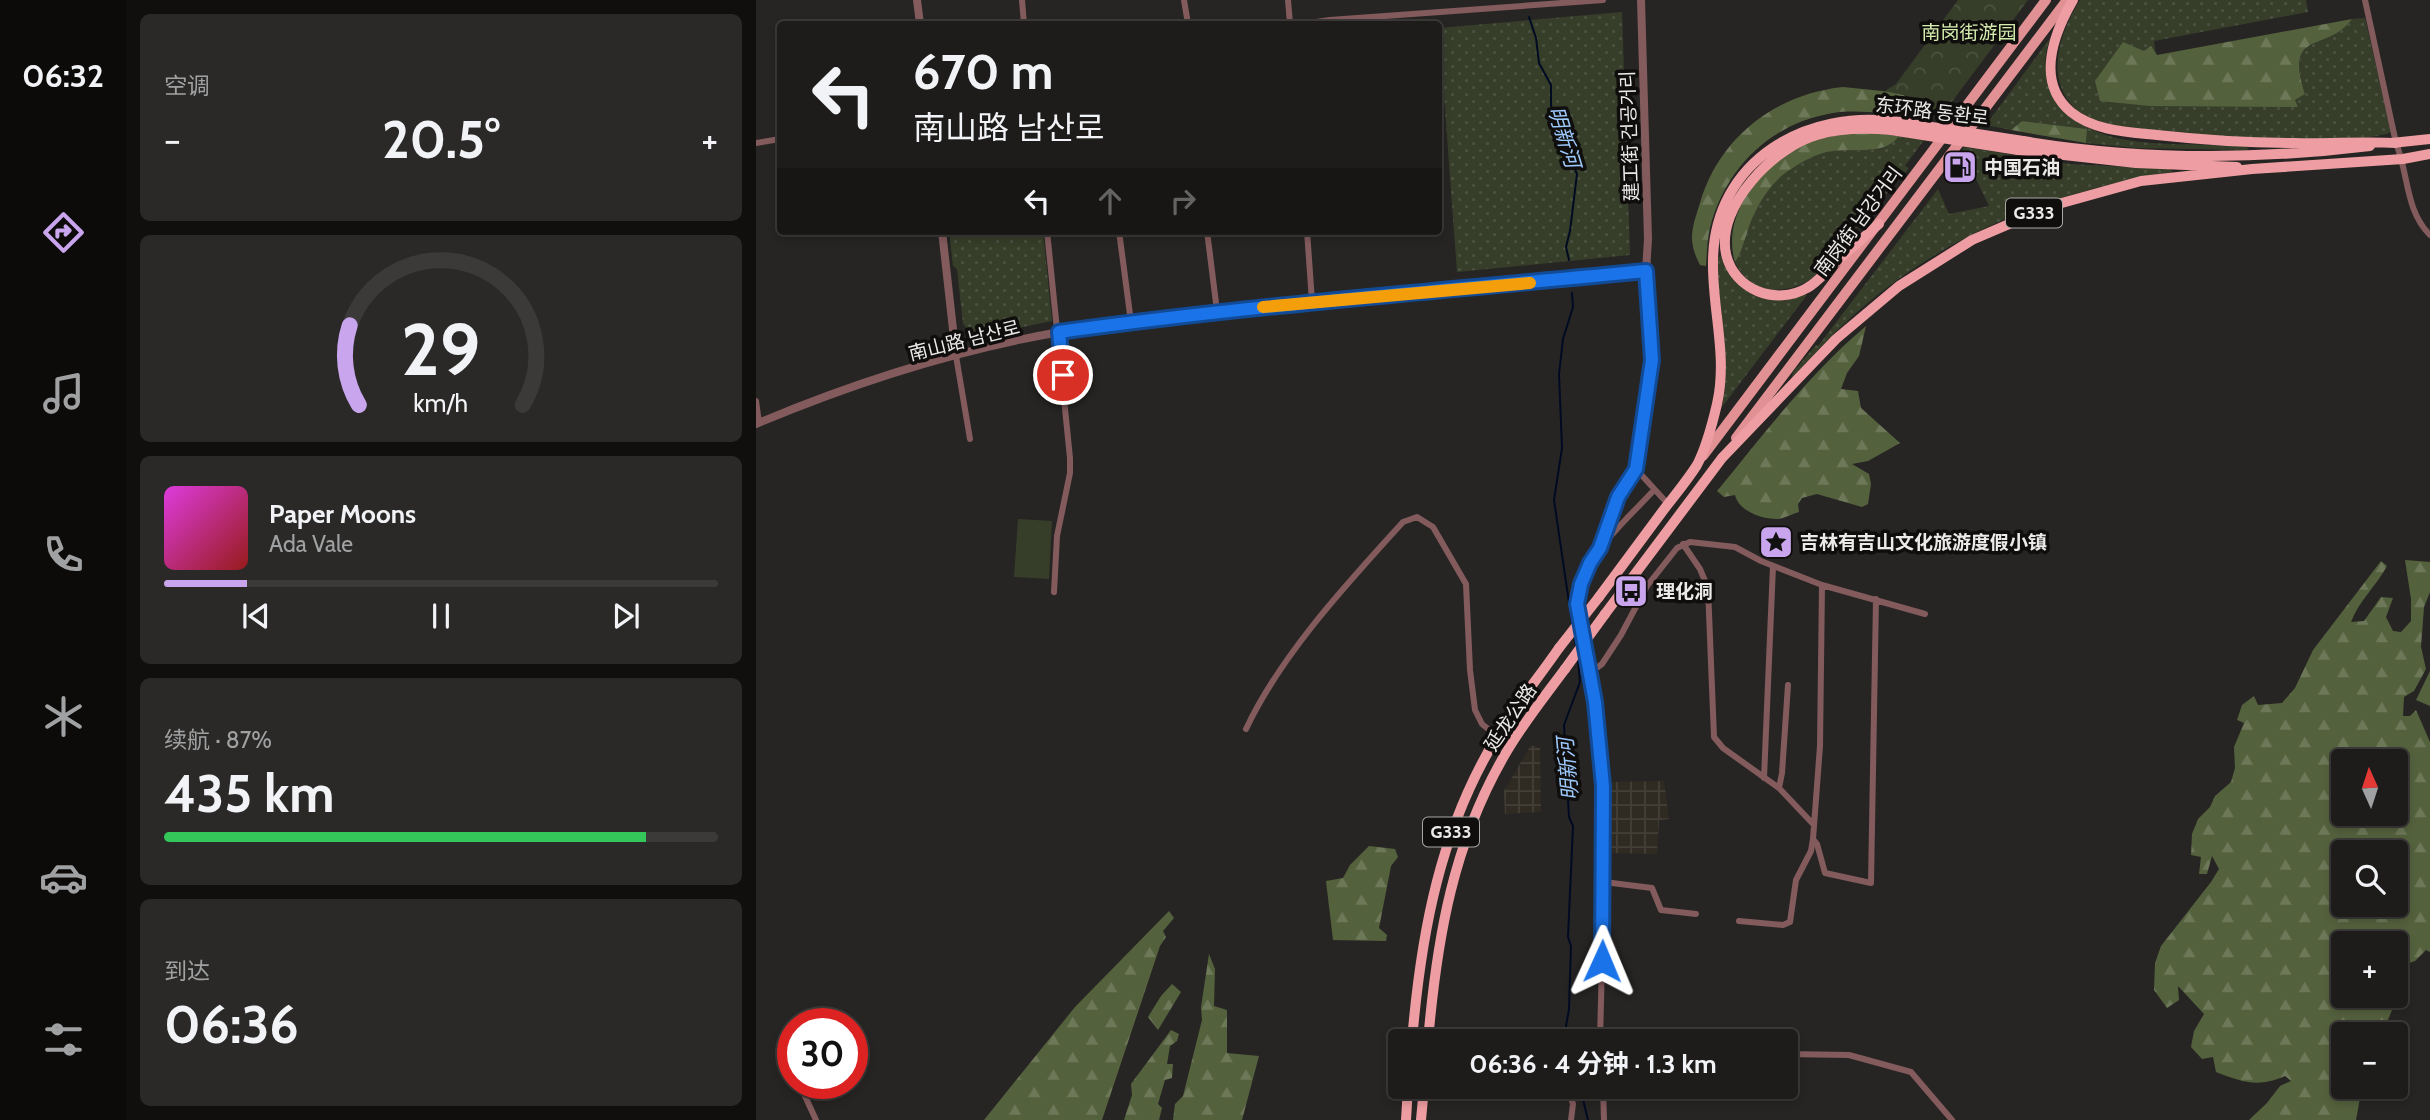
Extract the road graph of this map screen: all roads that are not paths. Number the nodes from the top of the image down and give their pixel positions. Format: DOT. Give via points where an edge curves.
graph roads {
  1 [pos="917,0"];
  2 [pos="1022,0"];
  3 [pos="1184,0"];
  4 [pos="1288,0"];
  5 [pos="1603,0"];
  6 [pos="1641,0"];
  7 [pos="2046,0"];
  8 [pos="2067,0"];
  9 [pos="2073,0"];
  10 [pos="2365,0"];
  11 [pos="1533,3"];
  12 [pos="919,21"];
  13 [pos="1024,21"];
  14 [pos="1188,21"];
  15 [pos="1290,21"];
  16 [pos="1322,21"];
  17 [pos="2430,139"];
  18 [pos="777,140"];
  19 [pos="756,143"];
  20 [pos="2396,143"];
  21 [pos="2020,146"];
  22 [pos="2430,154"];
  23 [pos="2403,159"];
  24 [pos="2252,169"];
  25 [pos="1879,224"];
  26 [pos="942,235"];
  27 [pos="1047,235"];
  28 [pos="1120,235"];
  29 [pos="1207,235"];
  30 [pos="1307,235"];
  31 [pos="2430,235"];
  32 [pos="1646,271"];
  33 [pos="1312,301"];
  34 [pos="1217,312"];
  35 [pos="1131,322"];
  36 [pos="1059,332"];
  37 [pos="956,356"];
  38 [pos="756,401"];
  39 [pos="758,423"];
  40 [pos="970,439"];
  41 [pos="1721,458"];
  42 [pos="1698,463"];
  43 [pos="1636,469"];
  44 [pos="1654,490"];
  45 [pos="1668,504"];
  46 [pos="1683,544"];
  47 [pos="1600,548"];
  48 [pos="1773,566"];
  49 [pos="1634,576"];
  50 [pos="1822,584"];
  51 [pos="1647,586"];
  52 [pos="1054,592"];
  53 [pos="1876,599"];
  54 [pos="1925,614"];
  55 [pos="1590,667"];
  56 [pos="1788,685"];
  57 [pos="1246,729"];
  58 [pos="1497,736"];
  59 [pos="1764,778"];
  60 [pos="1779,788"];
  61 [pos="1814,825"];
  62 [pos="1813,839"];
  63 [pos="1604,882"];
  64 [pos="1696,914"];
  65 [pos="1739,921"];
  66 [pos="1413,1029"];
  67 [pos="1429,1029"];
  68 [pos="1600,1029"];
  69 [pos="1798,1054"];
  70 [pos="806,1099"];
  71 [pos="1407,1099"];
  72 [pos="1423,1099"];
  73 [pos="1571,1099"];
  74 [pos="1603,1099"];
  75 [pos="816,1120"];
  76 [pos="1406,1120"];
  77 [pos="1421,1120"];
  78 [pos="1571,1120"];
  79 [pos="1604,1120"];
  80 [pos="1952,1120"];
  1 -- 12 [label="street"];
  2 -- 13 [label="street"];
  3 -- 14 [label="street"];
  4 -- 15 [label="street"];
  5 -- 11 [label="street"];
  6 -- 32 [label="street, 建工街 건공거리"];
  7 -- 25 [label="main road, 南岗街 남강거리"];
  8 -- 41 [label="main road, 南岗街 남강거리"];
  9 -- 20 [label="highway" via="2054,40 2052,79 2071,112 2089,122 2131,132 2217,141"];
  10 -- 20 [label="street"];
  11 -- 16 [label="street"];
  17 -- 20 [label="highway, 东环路 동환로 / G333"];
  18 -- 19 [label="street"];
  20 -- 21 [label="highway, 东环路 동환로 / G333" via="2284,155 2192,156"];
  20 -- 23 [label="street"];
  21 -- 24 [label="highway" via="2125,162"];
  21 -- 25 [label="highway, bridge" via="1891,130 1815,135 1759,171 1736,204 1727,228 1726,254 1747,286 1788,295 1808,288"];
  21 -- 42 [label="highway, 东环路 동환로 / G333, bridge" via="1899,122 1848,120 1803,130 1750,166 1732,191 1719,222 1713,259 1720,389"];
  22 -- 23 [label="highway, G333"];
  23 -- 24 [label="highway, G333"];
  23 -- 31 [label="street" via="2413,212"];
  24 -- 41 [label="highway, G333" via="2141,181 2051,206 1972,240 1870,308"];
  25 -- 42 [label="main road, 南岗街 남강거리"];
  26 -- 37 [label="street"];
  27 -- 36 [label="street"];
  28 -- 35 [label="street"];
  29 -- 34 [label="street"];
  30 -- 33 [label="street"];
  32 -- 33 [label="street, 南山路 남산로"];
  32 -- 43 [label="street" via="1652,360"];
  33 -- 34 [label="street, 南山路 남산로"];
  34 -- 35 [label="street, 南山路 남산로"];
  35 -- 36 [label="street, 南山路 남산로"];
  36 -- 37 [label="street, 南山路 남산로"];
  36 -- 52 [label="street" via="1070,473 1057,536"];
  37 -- 39 [label="street, 南山路 남산로" via="867,382"];
  37 -- 40 [label="street"];
  38 -- 39 [label="street"];
  41 -- 49 [label="highway, 延龙公路 / G333"];
  42 -- 45 [label="highway, 延龙公路 / G333"];
  43 -- 44 [label="street"];
  43 -- 47 [label="street" via="1618,497"];
  44 -- 45 [label="street"];
  44 -- 47 [label="street"];
  45 -- 58 [label="highway, 延龙公路 / G333, bridge"];
  46 -- 48 [label="street" via="1735,547"];
  46 -- 51 [label="street"];
  46 -- 59 [label="street" via="1709,588 1714,737"];
  47 -- 55 [label="street" via="1586,571 1577,604"];
  48 -- 50 [label="street"];
  48 -- 59 [label="street"];
  49 -- 51 [label="street"];
  49 -- 67 [label="highway, 延龙公路 / G333, bridge" via="1507,751 1484,796 1460,853 1443,915"];
  50 -- 53 [label="street"];
  50 -- 61 [label="street"];
  51 -- 55 [label="street" via="1610,655 1598,667"];
  53 -- 54 [label="street"];
  53 -- 62 [label="street" via="1871,883 1825,873"];
  55 -- 63 [label="street" via="1603,786"];
  56 -- 60 [label="street"];
  57 -- 58 [label="street" via="1296,647 1403,522 1417,517 1433,527 1466,584 1475,710 1482,724"];
  58 -- 66 [label="highway, 延龙公路 / G333" via="1459,812 1435,882"];
  59 -- 60 [label="street"];
  60 -- 61 [label="street"];
  61 -- 62 [label="street"];
  62 -- 65 [label="street" via="1796,880 1790,922"];
  63 -- 64 [label="street" via="1648,887 1655,891 1661,910"];
  63 -- 68 [label="street"];
  69 -- 80 [label="street" via="1849,1055 1911,1072"];
  70 -- 75 [label="street"];
  71 -- 76 [label="highway"];
  72 -- 77 [label="highway"];
  73 -- 78 [label="street"];
  74 -- 79 [label="street"];
}
